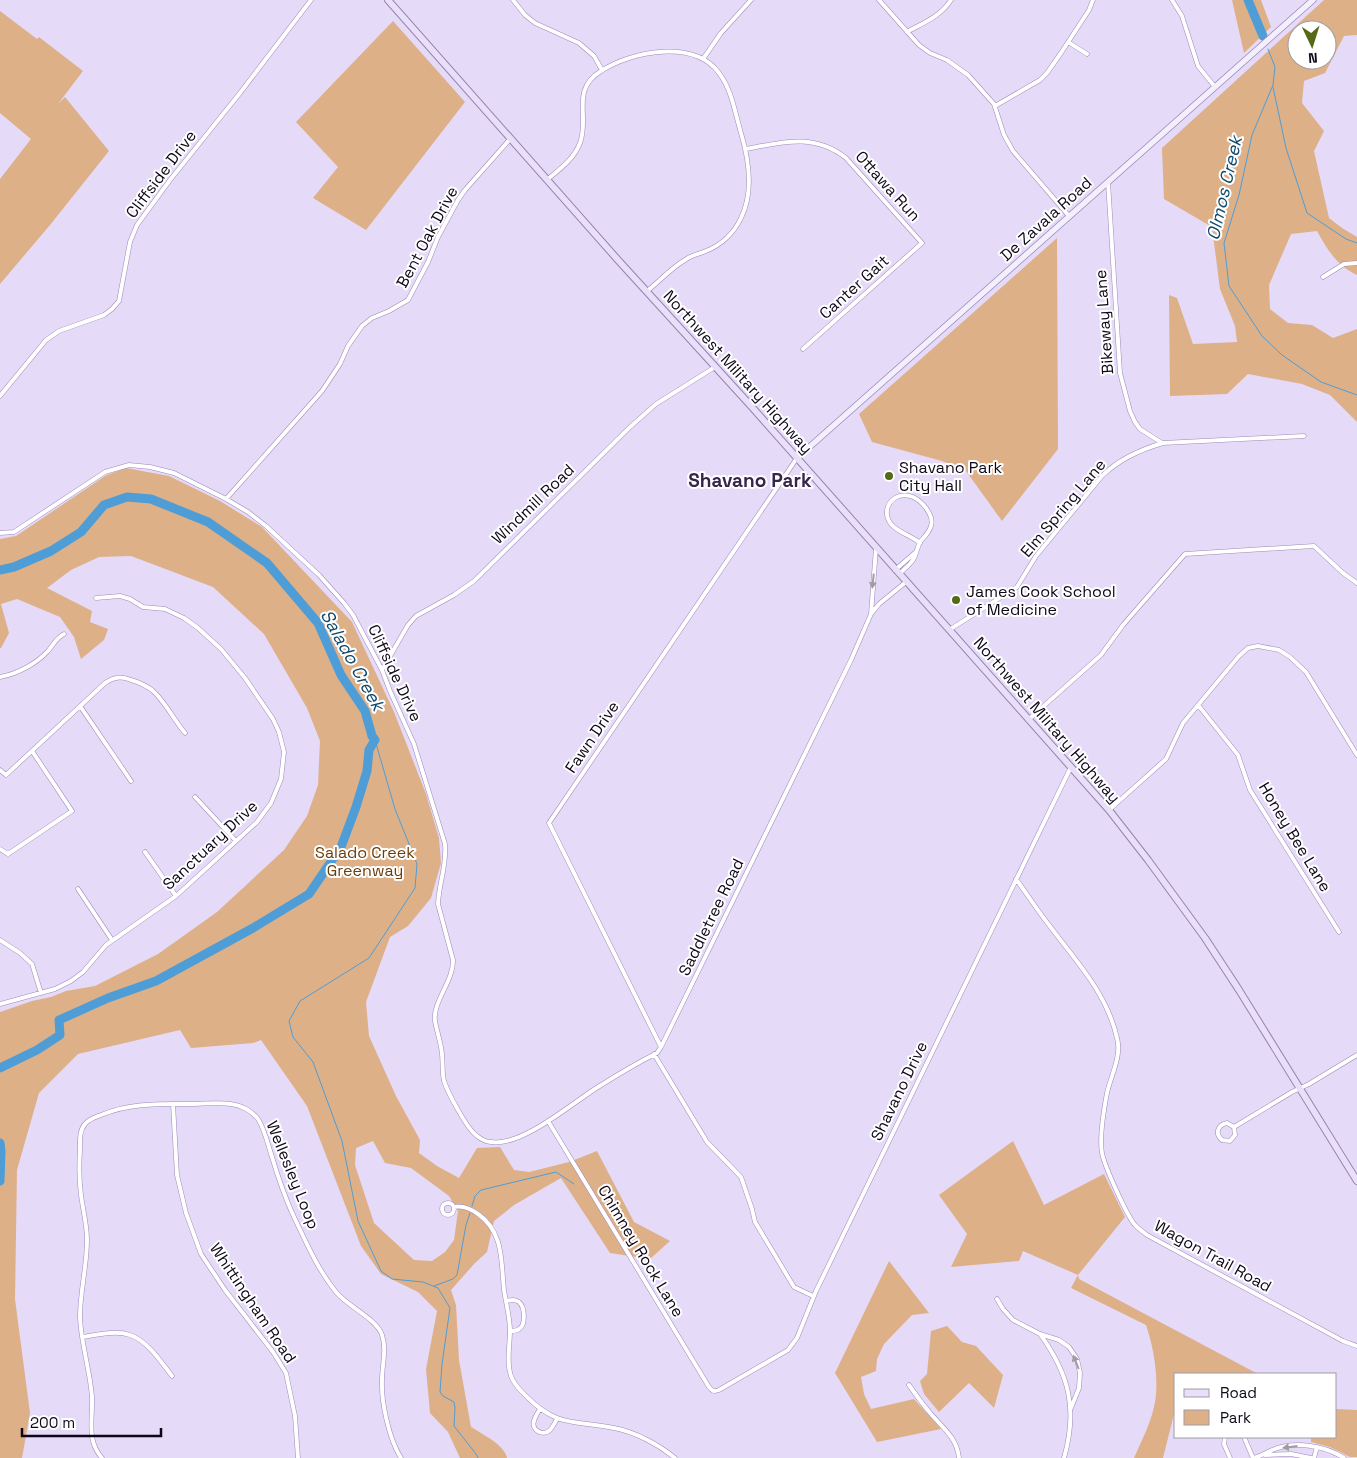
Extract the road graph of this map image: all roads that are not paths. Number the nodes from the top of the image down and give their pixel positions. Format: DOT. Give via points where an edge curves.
graph roads {
  1 [pos="311,0"];
  2 [pos="388,0"];
  3 [pos="512,0"];
  4 [pos="750,0"];
  5 [pos="879,0"];
  6 [pos="951,0"];
  7 [pos="1093,0"];
  8 [pos="1172,0"];
  9 [pos="1313,0"];
  10 [pos="907,32"];
  11 [pos="1068,42"];
  12 [pos="1087,54"];
  13 [pos="703,58"];
  14 [pos="602,70"];
  15 [pos="1215,87"];
  16 [pos="995,106"];
  17 [pos="511,138"];
  18 [pos="746,149"];
  19 [pos="548,179"];
  20 [pos="1108,182"];
  21 [pos="1069,216"];
  22 [pos="922,243"];
  23 [pos="1357,263"];
  24 [pos="1323,277"];
  25 [pos="648,291"];
  26 [pos="803,349"];
  27 [pos="716,367"];
  28 [pos="0,396"];
  29 [pos="1304,436"];
  30 [pos="1163,443"];
  31 [pos="797,458"];
  32 [pos="226,499"];
  33 [pos="0,533"];
  34 [pos="920,543"];
  35 [pos="876,548"];
  36 [pos="897,572"];
  37 [pos="906,582"];
  38 [pos="1357,583"];
  39 [pos="96,598"];
  40 [pos="871,614"];
  41 [pos="950,630"];
  42 [pos="64,634"];
  43 [pos="382,670"];
  44 [pos="0,677"];
  45 [pos="1198,705"];
  46 [pos="80,706"];
  47 [pos="1028,720"];
  48 [pos="185,733"];
  49 [pos="32,751"];
  50 [pos="1357,755"];
  51 [pos="1071,767"];
  52 [pos="0,770"];
  53 [pos="131,781"];
  54 [pos="195,797"];
  55 [pos="1109,810"];
  56 [pos="236,841"];
  57 [pos="0,849"];
  58 [pos="145,852"];
  59 [pos="1016,879"];
  60 [pos="78,889"];
  61 [pos="176,896"];
  62 [pos="1339,932"];
  63 [pos="0,940"];
  64 [pos="112,940"];
  65 [pos="41,993"];
  66 [pos="0,1004"];
  67 [pos="662,1047"];
  68 [pos="654,1054"];
  69 [pos="1357,1055"];
  70 [pos="1299,1088"];
  71 [pos="173,1104"];
  72 [pos="548,1121"];
  73 [pos="1234,1127"];
  74 [pos="485,1141"];
  75 [pos="1357,1181"];
  76 [pos="454,1207"];
  77 [pos="813,1296"];
  78 [pos="997,1299"];
  79 [pos="506,1301"];
  80 [pos="510,1331"];
  81 [pos="1040,1334"];
  82 [pos="82,1337"];
  83 [pos="1357,1346"];
  84 [pos="172,1376"];
  85 [pos="909,1385"];
  86 [pos="715,1392"];
  87 [pos="1071,1408"];
  88 [pos="540,1409"];
  89 [pos="557,1419"];
  90 [pos="1225,1438"];
  91 [pos="1244,1438"];
  92 [pos="1317,1447"];
  93 [pos="1265,1455"];
  94 [pos="102,1458"];
  95 [pos="298,1458"];
  96 [pos="401,1458"];
  97 [pos="675,1458"];
  98 [pos="959,1458"];
  99 [pos="1064,1458"];
  100 [pos="1230,1458"];
  101 [pos="1254,1458"];
  102 [pos="1312,1458"];
  103 [pos="1344,1458"];
  1 -- 28 [label="street, Cliffside Drive" via="137,225 130,242 119,301 104,315 46,340"];
  2 -- 17 [label="main road, Northwest Military Highway"];
  3 -- 14 [label="street" via="535,23 590,51"];
  4 -- 13 [label="street"];
  5 -- 10 [label="street"];
  6 -- 10 [label="street" via="942,11"];
  7 -- 11 [label="street"];
  8 -- 15 [label="street" via="1179,9 1196,62"];
  9 -- 15 [label="main road, De Zavala Road"];
  10 -- 16 [label="street" via="924,49 968,75"];
  11 -- 12 [label="street"];
  11 -- 16 [label="street" via="1040,80"];
  13 -- 14 [label="street" via="682,52 654,53"];
  13 -- 18 [label="street" via="720,74 730,92"];
  14 -- 19 [label="street" via="592,78 583,93 582,139 576,152"];
  15 -- 20 [label="main road, De Zavala Road"];
  16 -- 21 [label="street" via="1013,151"];
  17 -- 19 [label="main road, Northwest Military Highway"];
  17 -- 32 [label="street, Bent Oak Drive" via="458,200 408,300 362,326 322,391"];
  18 -- 22 [label="street, Ottawa Run" via="798,140 829,146 846,158"];
  18 -- 25 [label="street" via="748,193 746,207 737,226 723,241 686,259"];
  19 -- 25 [label="main road, Northwest Military Highway"];
  20 -- 21 [label="main road, De Zavala Road"];
  20 -- 30 [label="street, Bikeway Lane" via="1120,374 1135,422 1140,429"];
  21 -- 31 [label="main road, De Zavala Road"];
  22 -- 26 [label="street, Canter Gait"];
  23 -- 24 [label="street" via="1344,264"];
  25 -- 27 [label="main road, Northwest Military Highway"];
  27 -- 31 [label="main road, Northwest Military Highway"];
  27 -- 43 [label="street, Windmill Road" via="656,404 474,581 416,616"];
  29 -- 30 [label="street, Elm Spring Lane"];
  30 -- 41 [label="street, Elm Spring Lane" via="1128,456 1110,468 1036,556 1017,587"];
  31 -- 35 [label="main road, Northwest Military Highway"];
  31 -- 67 [label="street, Fawn Drive" via="549,823"];
  32 -- 33 [label="street, Cliffside Drive" via="174,473 128,465 104,472 14,532"];
  32 -- 43 [label="street, Cliffside Drive" via="266,526 336,594 353,615"];
  34 -- 34 [label="street" via="931,526 930,514 912,496 898,496 888,508 888,518 894,527"];
  34 -- 36 [label="street" via="913,561"];
  35 -- 36 [label="main road, Northwest Military Highway"];
  35 -- 40 [label="street, Saddletree Road, one-way"];
  36 -- 37 [label="main road, Northwest Military Highway"];
  37 -- 40 [label="street, Saddletree Road"];
  37 -- 41 [label="main road, Northwest Military Highway"];
  38 -- 47 [label="street" via="1314,546 1184,554 1101,655"];
  39 -- 56 [label="street, Sanctuary Drive" via="120,596 143,607 165,609 184,618 221,648 236,665 273,719 283,745 281,779 263,815"];
  40 -- 67 [label="street, Saddletree Road"];
  41 -- 47 [label="main road, Northwest Military Highway"];
  42 -- 44 [label="street" via="37,660 14,674"];
  43 -- 74 [label="street, Cliffside Drive" via="414,744 445,844 446,858 438,904 454,967 435,1016 444,1080 466,1124"];
  45 -- 50 [label="street" via="1248,648 1258,646 1279,650 1306,672"];
  45 -- 55 [label="street" via="1183,723 1166,759"];
  45 -- 62 [label="street, Honey Bee Lane" via="1238,755 1250,790"];
  46 -- 48 [label="street" via="111,679 124,678 144,684 158,695"];
  46 -- 49 [label="street"];
  46 -- 53 [label="street"];
  47 -- 51 [label="main road, Northwest Military Highway"];
  49 -- 52 [label="street" via="6,774"];
  49 -- 57 [label="street" via="72,811 8,854"];
  51 -- 55 [label="main road, Northwest Military Highway"];
  51 -- 59 [label="street, Shavano Drive"];
  54 -- 56 [label="street"];
  55 -- 70 [label="main road, Northwest Military Highway" via="1205,938"];
  56 -- 61 [label="street, Sanctuary Drive"];
  58 -- 61 [label="street"];
  59 -- 77 [label="street, Shavano Drive"];
  59 -- 83 [label="street, Wagon Trail Road" via="1083,968 1107,1010 1118,1038 1117,1059 1105,1107 1102,1154 1136,1226 1147,1235"];
  60 -- 64 [label="street"];
  61 -- 64 [label="street, Sanctuary Drive"];
  63 -- 65 [label="street" via="32,964"];
  64 -- 65 [label="street, Sanctuary Drive" via="77,976 64,985"];
  65 -- 66 [label="street, Sanctuary Drive"];
  67 -- 68 [label="street, Saddletree Road"];
  68 -- 72 [label="street, Saddletree Road"];
  68 -- 77 [label="street" via="707,1142 741,1177 755,1222 794,1287"];
  69 -- 70 [label="street"];
  70 -- 73 [label="street"];
  70 -- 75 [label="main road, Northwest Military Highway"];
  71 -- 82 [label="street, Wellesley Loop" via="136,1105 114,1110 91,1119 82,1129 79,1183 87,1238 81,1301"];
  71 -- 95 [label="street, Whittingham Road" via="177,1175 186,1213 202,1254 286,1373 296,1416"];
  71 -- 96 [label="street, Wellesley Loop" via="233,1104 250,1111 257,1118 293,1214 323,1274 337,1294 382,1333 385,1353 382,1392 391,1435"];
  72 -- 74 [label="street, Saddletree Road" via="513,1139"];
  72 -- 86 [label="street, Chimney Rock Lane" via="709,1388"];
  73 -- 73 [label="street" via="1223,1124 1218,1136 1230,1141 1235,1135"];
  76 -- 79 [label="street" via="464,1206 475,1211 492,1227 501,1252"];
  77 -- 86 [label="street, Shavano Drive" via="797,1338 788,1350"];
  78 -- 81 [label="street" via="1013,1320"];
  79 -- 80 [label="street"];
  79 -- 80 [label="street" via="518,1301 524,1314 522,1326"];
  80 -- 88 [label="street" via="511,1377"];
  81 -- 87 [label="street" via="1064,1374"];
  87 -- 81 [label="street, one-way" via="1079,1388 1077,1359 1059,1340"];
  82 -- 84 [label="street" via="130,1335 146,1344"];
  82 -- 94 [label="street, Wellesley Loop" via="91,1387 91,1438"];
  85 -- 98 [label="street" via="948,1431"];
  87 -- 99 [label="street"];
  88 -- 89 [label="street"];
  88 -- 89 [label="street" via="534,1426 541,1433 551,1430"];
  89 -- 97 [label="street" via="615,1428 655,1444"];
  90 -- 100 [label="street"];
  91 -- 101 [label="street"];
  92 -- 93 [label="street, one-way" via="1285,1447"];
  92 -- 102 [label="street"];
  92 -- 103 [label="street"];
  93 -- 101 [label="street"];
  93 -- 102 [label="street" via="1291,1454"];
}
